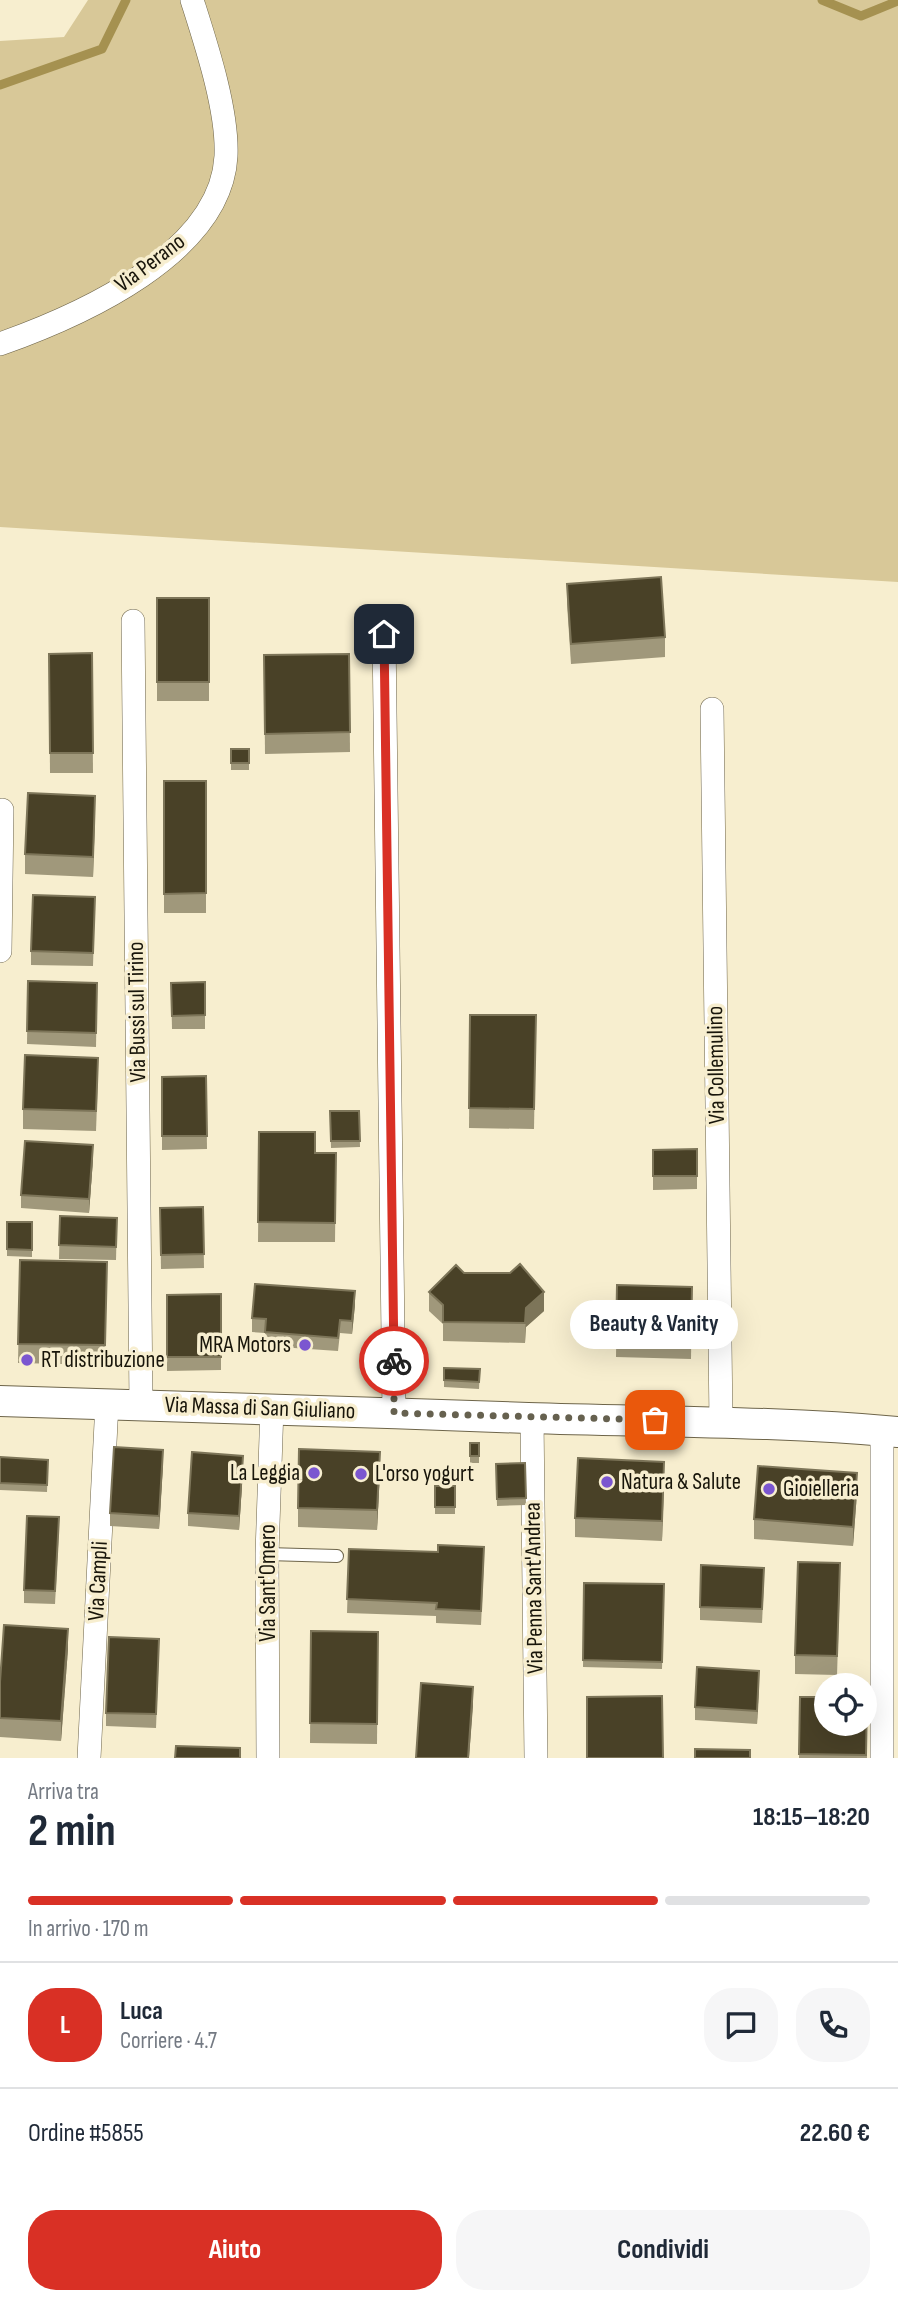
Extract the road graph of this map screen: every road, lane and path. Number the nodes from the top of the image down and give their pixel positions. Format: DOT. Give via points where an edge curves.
graph roads {
  1 [pos="192,0"];
  2 [pos="0,344"];
  3 [pos="133,621"];
  4 [pos="384,634"];
  5 [pos="712,709"];
  6 [pos="2,810"];
  7 [pos="0,951"];
  8 [pos="0,1401"];
  9 [pos="107,1403"];
  10 [pos="141,1403"];
  11 [pos="272,1407"];
  12 [pos="394,1413"];
  13 [pos="532,1418"];
  14 [pos="721,1422"];
  15 [pos="890,1432"];
  16 [pos="267,1554"];
  17 [pos="337,1556"];
  18 [pos="89,1758"];
  19 [pos="268,1758"];
  20 [pos="536,1758"];
  21 [pos="882,1758"];
  1 -- 2 [label="street, Via Perano" via="224,127 225,163 209,208 174,250 133,280 66,317"];
  3 -- 10 [label="street, Via Bussi sul Tirino"];
  4 -- 12 [label="street"];
  5 -- 14 [label="street, Via Collemulino"];
  6 -- 7 [label="street"];
  8 -- 9 [label="street, Via Massa di San Giuliano"];
  9 -- 10 [label="street, Via Massa di San Giuliano"];
  9 -- 18 [label="street, Via Campli"];
  10 -- 11 [label="street, Via Massa di San Giuliano"];
  11 -- 12 [label="street, Via Massa di San Giuliano"];
  11 -- 16 [label="street, Via Sant'Omero"];
  12 -- 13 [label="street, Via Massa di San Giuliano"];
  13 -- 14 [label="street, Via Massa di San Giuliano"];
  13 -- 20 [label="street, Via Penna Sant'Andrea"];
  14 -- 15 [label="street, Via Massa di San Giuliano"];
  15 -- 21 [label="street"];
  16 -- 17 [label="lane"];
  16 -- 19 [label="street, Via Sant'Omero"];
}
